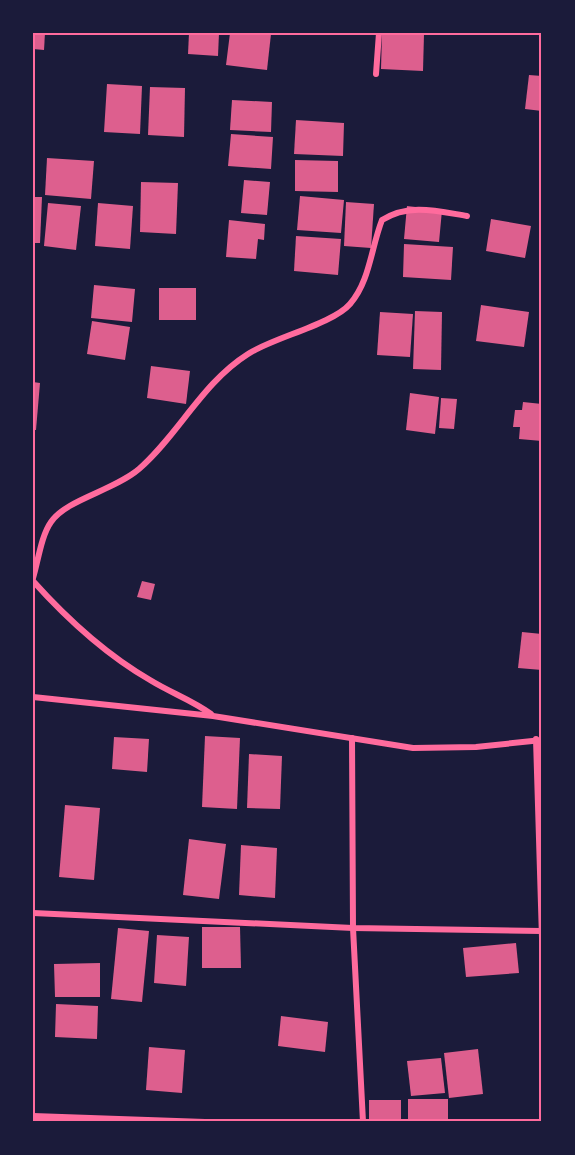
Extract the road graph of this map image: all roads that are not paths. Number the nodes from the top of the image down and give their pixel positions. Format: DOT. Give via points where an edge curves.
graph roads {
  1 [pos="379,33"];
  2 [pos="376,74"];
  3 [pos="467,216"];
  4 [pos="33,580"];
  5 [pos="33,697"];
  6 [pos="213,716"];
  7 [pos="352,738"];
  8 [pos="539,739"];
  9 [pos="33,912"];
  10 [pos="354,928"];
  11 [pos="541,931"];
  12 [pos="542,938"];
  13 [pos="33,1117"];
  14 [pos="36,1122"];
  15 [pos="205,1122"];
  16 [pos="363,1122"];
  1 -- 2 [label="street"];
  3 -- 4 [label="street" via="416,208 397,211 382,220 366,277 349,306 249,353 217,379 141,468 120,484 64,508 50,524"];
  4 -- 6 [label="street" via="64,616 102,648 151,681 193,700"];
  5 -- 6 [label="street"];
  6 -- 7 [label="street"];
  7 -- 8 [label="street" via="413,748 476,747"];
  7 -- 10 [label="street"];
  8 -- 11 [label="street"];
  9 -- 10 [label="street"];
  10 -- 11 [label="street"];
  10 -- 16 [label="street"];
  11 -- 12 [label="street"];
  13 -- 14 [label="street"];
  13 -- 15 [label="street"];
}
